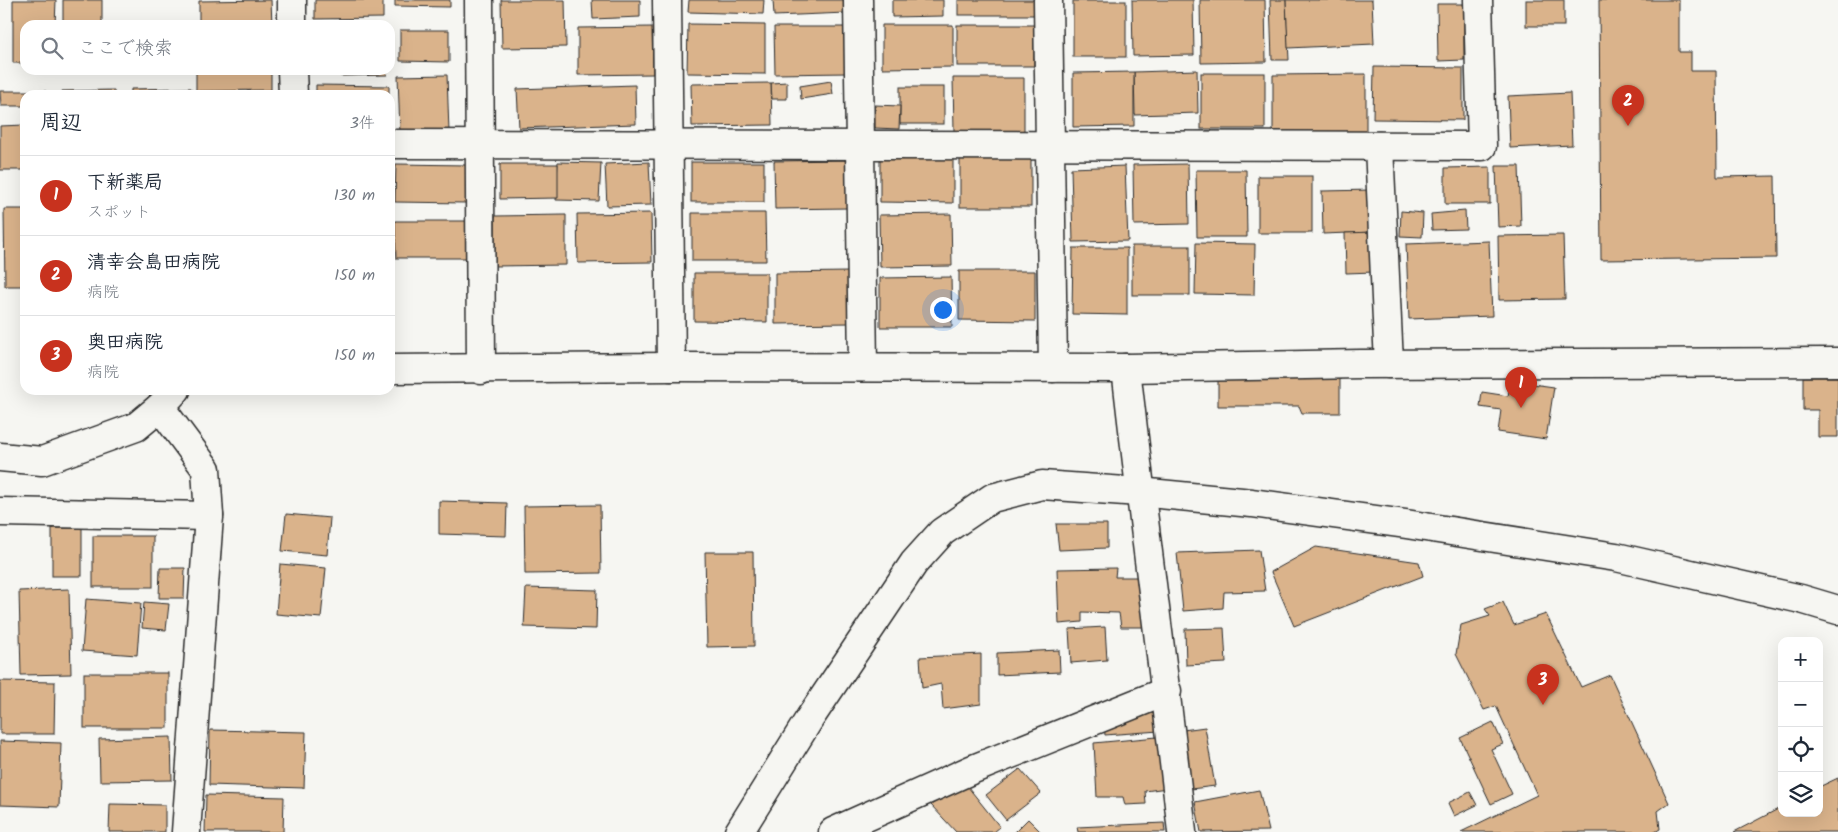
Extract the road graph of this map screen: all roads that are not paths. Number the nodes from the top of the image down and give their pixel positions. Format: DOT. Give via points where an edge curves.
graph roads {
  1 [pos="292,0"];
  2 [pos="479,0"];
  3 [pos="667,0"];
  4 [pos="858,0"];
  5 [pos="1048,0"];
  6 [pos="1478,0"];
  7 [pos="292,20"];
  8 [pos="292,75"];
  9 [pos="293,90"];
  10 [pos="395,144"];
  11 [pos="480,144"];
  12 [pos="668,144"];
  13 [pos="860,144"];
  14 [pos="1051,145"];
  15 [pos="1379,146"];
  16 [pos="1838,362"];
  17 [pos="1389,364"];
  18 [pos="671,366"];
  19 [pos="863,367"];
  20 [pos="1053,368"];
  21 [pos="1126,368"];
  22 [pos="395,369"];
  23 [pos="481,370"];
  24 [pos="168,399"];
  25 [pos="0,457"];
  26 [pos="1139,492"];
  27 [pos="0,512"];
  28 [pos="209,516"];
  29 [pos="1838,610"];
  30 [pos="1167,691"];
  31 [pos="186,832"];
  32 [pos="740,832"];
  33 [pos="833,832"];
  34 [pos="1182,832"];
  1 -- 7 [label="street"];
  2 -- 11 [label="street"];
  3 -- 12 [label="street"];
  4 -- 13 [label="street"];
  5 -- 14 [label="street"];
  6 -- 15 [label="street" via="1482,146"];
  8 -- 9 [label="street"];
  10 -- 11 [label="street"];
  11 -- 12 [label="street"];
  11 -- 23 [label="street"];
  12 -- 13 [label="street"];
  12 -- 18 [label="street"];
  13 -- 14 [label="street"];
  13 -- 19 [label="street"];
  14 -- 15 [label="street"];
  14 -- 20 [label="street"];
  15 -- 17 [label="street"];
  16 -- 17 [label="street"];
  17 -- 21 [label="street"];
  18 -- 19 [label="street"];
  18 -- 23 [label="street"];
  19 -- 20 [label="street"];
  20 -- 21 [label="street"];
  21 -- 26 [label="street"];
  22 -- 23 [label="street"];
  24 -- 25 [label="street" via="136,427 42,461"];
  24 -- 28 [label="street" via="206,468"];
  26 -- 29 [label="street" via="1252,503 1616,557"];
  26 -- 30 [label="street"];
  26 -- 32 [label="street" via="1042,485 992,498 942,532 914,563 886,604 810,718"];
  27 -- 28 [label="street"];
  28 -- 31 [label="street"];
  30 -- 33 [label="street" via="970,770"];
  30 -- 34 [label="street"];
}
